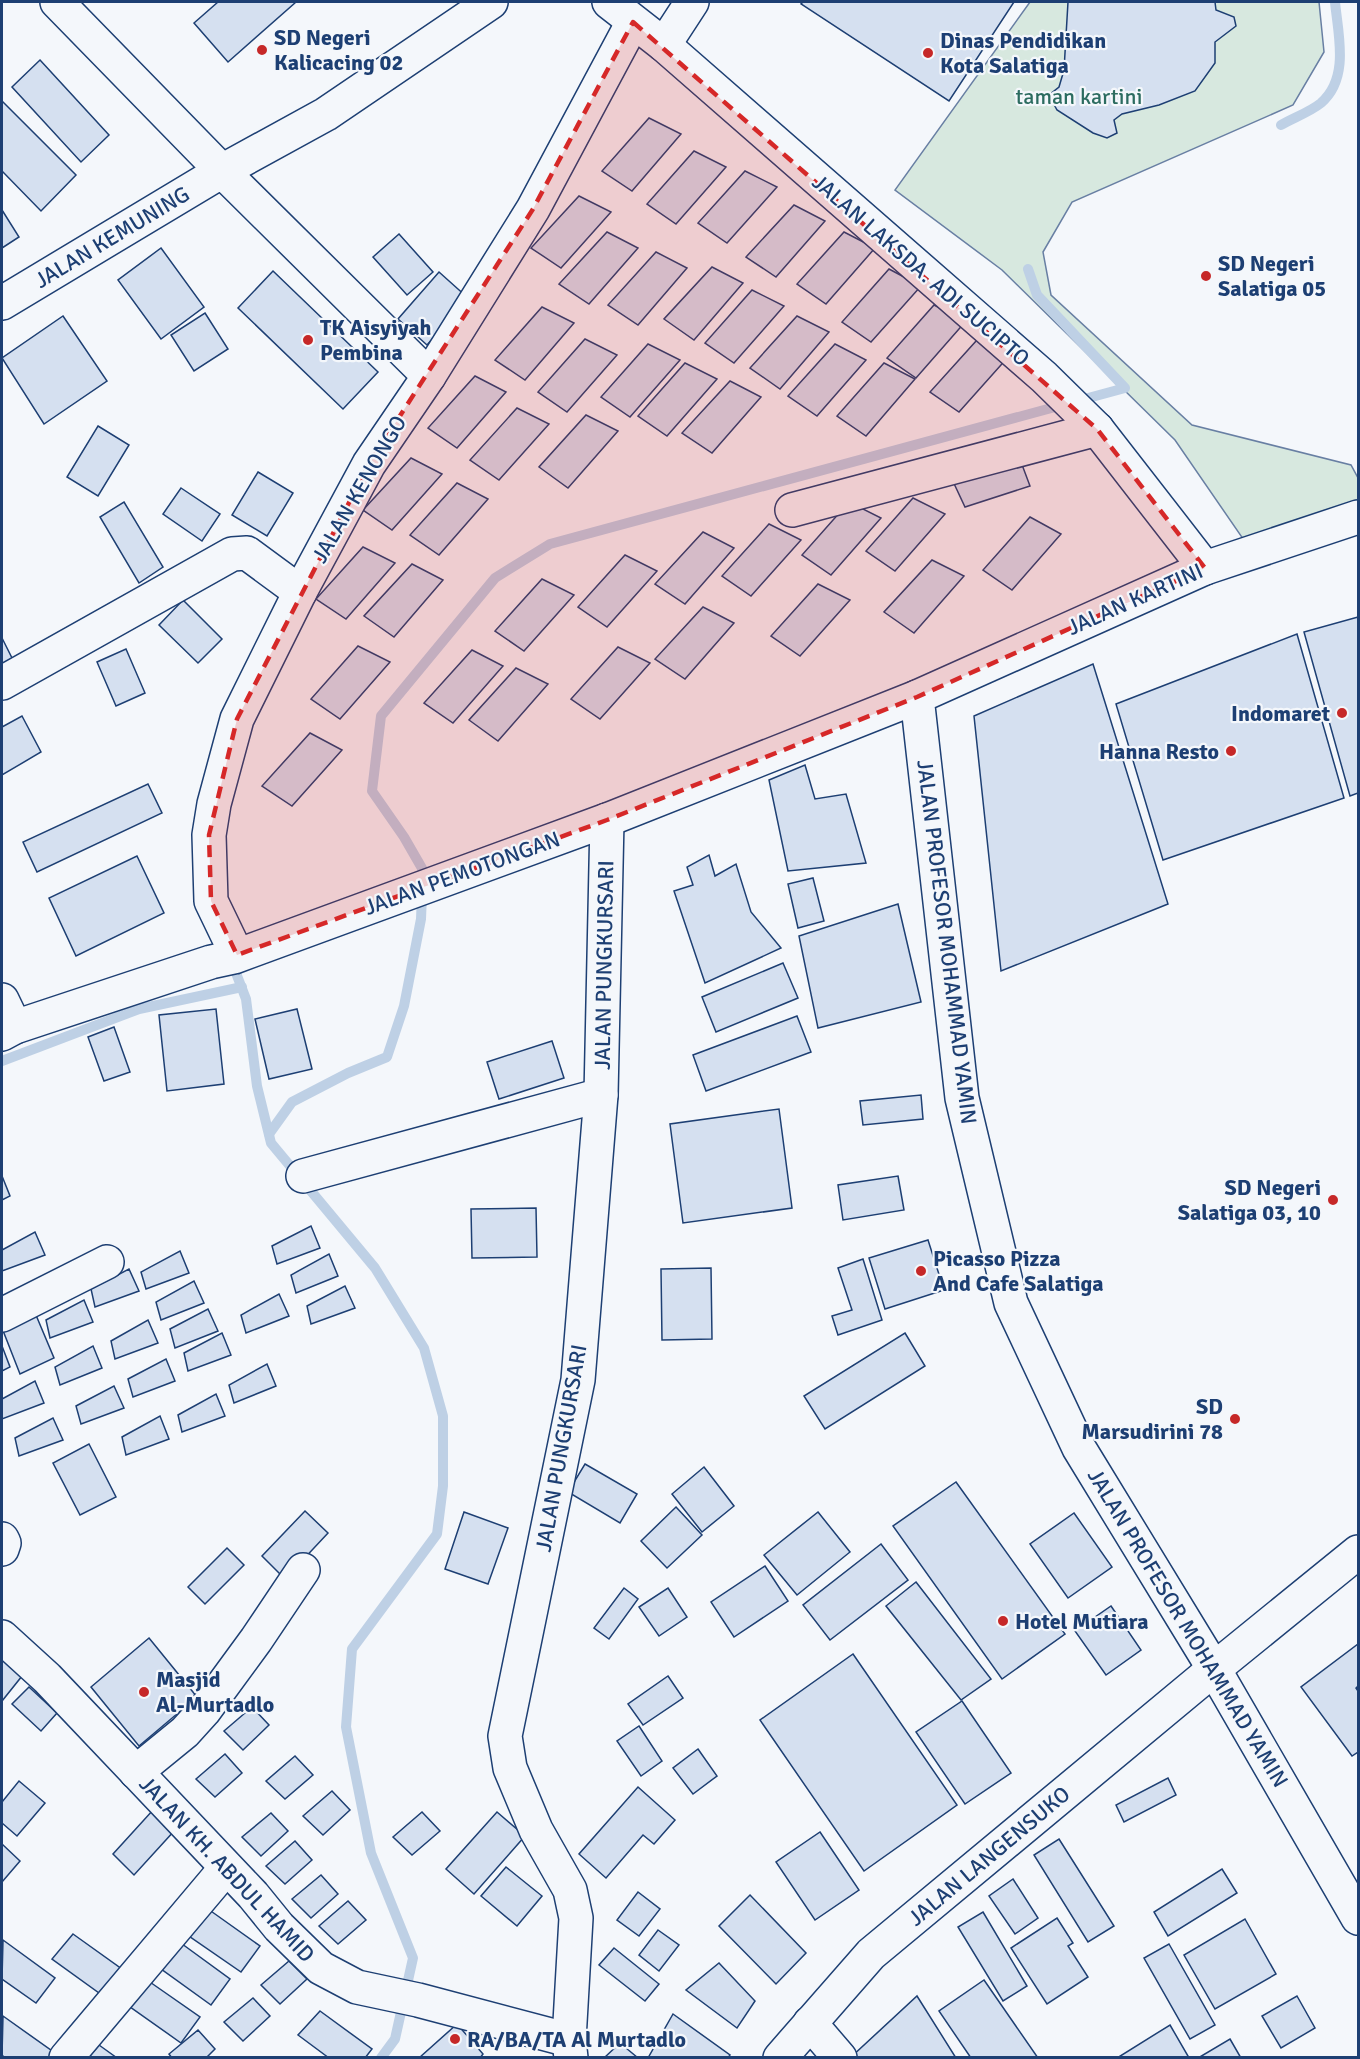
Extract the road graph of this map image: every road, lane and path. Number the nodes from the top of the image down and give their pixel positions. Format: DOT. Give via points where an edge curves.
graph roads {
  1 [pos="57,2"];
  2 [pos="491,2"];
  3 [pos="692,2"];
  4 [pos="623,13"];
  5 [pos="664,45"];
  6 [pos="222,171"];
  7 [pos="2,303"];
  8 [pos="423,372"];
  9 [pos="1096,427"];
  10 [pos="792,510"];
  11 [pos="1359,517"];
  12 [pos="1204,568"];
  13 [pos="296,589"];
  14 [pos="2,683"];
  15 [pos="917,697"];
  16 [pos="607,820"];
  17 [pos="227,958"];
  18 [pos="6,1020"];
  19 [pos="601,1095"];
  20 [pos="303,1176"];
  21 [pos="107,1262"];
  22 [pos="2,1315"];
  23 [pos="2,1539"];
  24 [pos="2,1549"];
  25 [pos="1359,1552"];
  26 [pos="303,1570"];
  27 [pos="2,1637"];
  28 [pos="1214,1669"];
  29 [pos="136,1772"];
  30 [pos="226,1868"];
  31 [pos="1359,1918"];
  32 [pos="810,2023"];
  33 [pos="570,2049"];
  34 [pos="66,2058"];
  35 [pos="780,2058"];
  36 [pos="840,2058"];
  1 -- 6 [label="street"];
  2 -- 6 [label="street" via="326,114"];
  3 -- 5 [label="street"];
  4 -- 5 [label="street, JALAN LAKSDA. ADI SUCIPTO"];
  4 -- 8 [label="street, JALAN KENONGO" via="533,209"];
  5 -- 9 [label="street, JALAN LAKSDA. ADI SUCIPTO" via="1044,377"];
  6 -- 7 [label="street, JALAN KEMUNING"];
  6 -- 8 [label="street"];
  8 -- 13 [label="street, JALAN KENONGO"];
  9 -- 10 [label="street"];
  9 -- 12 [label="street, JALAN LAKSDA. ADI SUCIPTO"];
  11 -- 12 [label="street, JALAN KARTINI"];
  12 -- 15 [label="street, JALAN KARTINI"];
  13 -- 14 [label="street" via="247,554 232,554"];
  13 -- 17 [label="street, JALAN KENONGO" via="237,720 214,804 209,835 211,902"];
  15 -- 16 [label="street, JALAN PEMOTONGAN"];
  15 -- 28 [label="street, JALAN PROFESOR MOHAMMAD YAMIN" via="962,1098 1011,1303 1079,1448"];
  16 -- 17 [label="street, JALAN PEMOTONGAN"];
  16 -- 19 [label="street, JALAN PUNGKURSARI"];
  17 -- 18 [label="street, JALAN PEMOTONGAN"];
  19 -- 20 [label="street"];
  19 -- 33 [label="street, JALAN PUNGKURSARI" via="578,1380 505,1736 510,1768 574,1904"];
  21 -- 22 [label="street"];
  23 -- 24 [label="street"];
  25 -- 28 [label="street, JALAN LANGENSUKO"];
  26 -- 29 [label="street" via="204,1711"];
  27 -- 29 [label="street, JALAN KH. ABDUL HAMID" via="47,1678"];
  28 -- 31 [label="street, JALAN PROFESOR MOHAMMAD YAMIN"];
  28 -- 32 [label="street, JALAN LANGENSUKO" via="871,1954"];
  29 -- 30 [label="street, JALAN KH. ABDUL HAMID"];
  30 -- 33 [label="street, JALAN KH. ABDUL HAMID" via="321,1968 357,1987 418,2000"];
  30 -- 34 [label="street"];
  32 -- 35 [label="street, JALAN LANGENSUKO"];
  32 -- 36 [label="street"];
}
